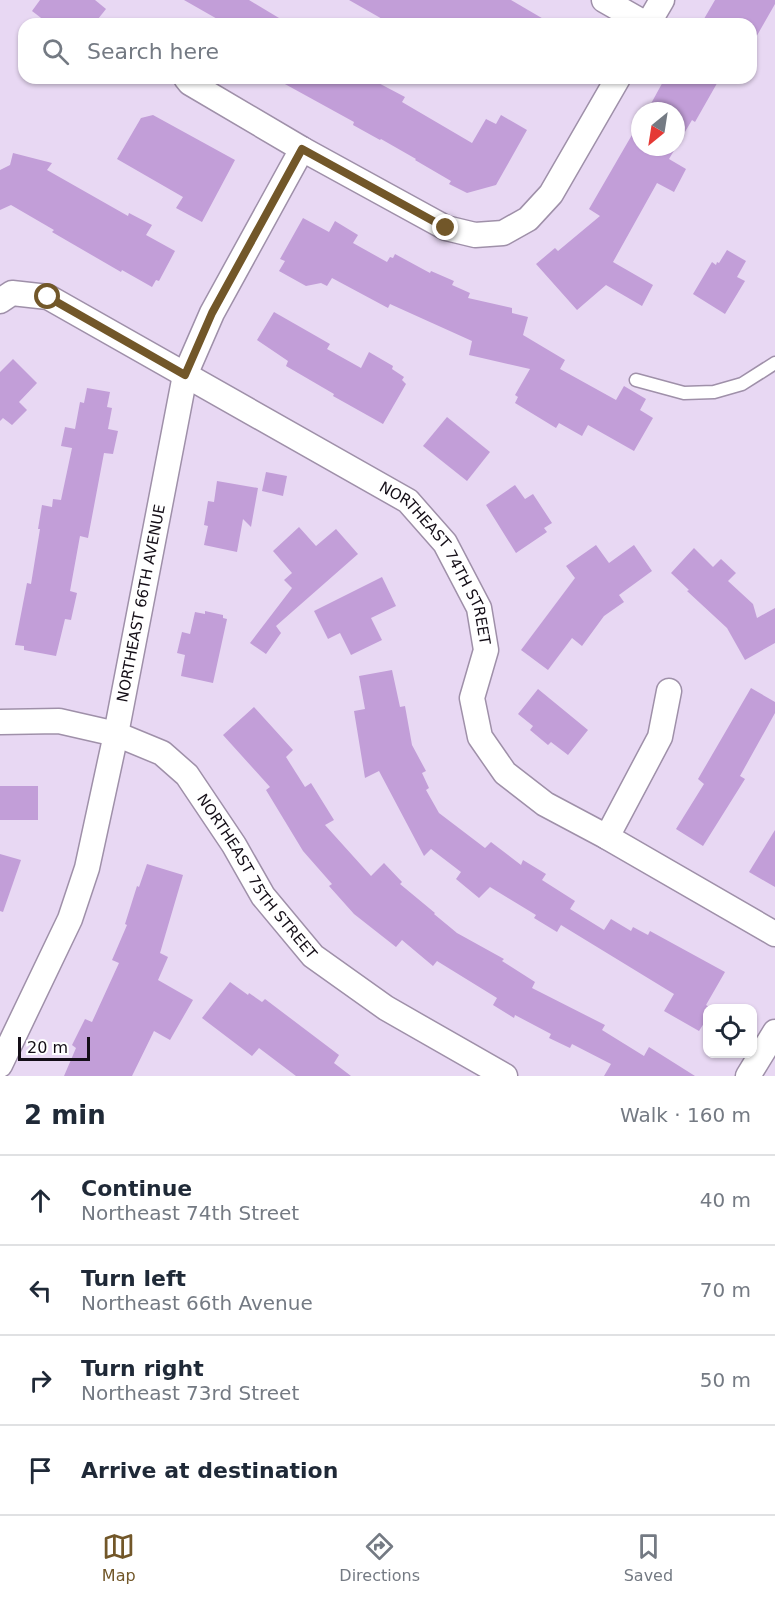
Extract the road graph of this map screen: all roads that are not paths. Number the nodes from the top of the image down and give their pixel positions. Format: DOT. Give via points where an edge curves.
graph roads {
  1 [pos="604,0"];
  2 [pos="662,0"];
  3 [pos="636,18"];
  4 [pos="651,18"];
  5 [pos="192,84"];
  6 [pos="615,84"];
  7 [pos="302,149"];
  8 [pos="6,297"];
  9 [pos="775,363"];
  10 [pos="185,375"];
  11 [pos="636,380"];
  12 [pos="669,691"];
  13 [pos="0,722"];
  14 [pos="116,734"];
  15 [pos="607,837"];
  16 [pos="775,934"];
  17 [pos="775,1032"];
  18 [pos="0,1065"];
  19 [pos="505,1076"];
  20 [pos="748,1076"];
  1 -- 3 [label="street"];
  2 -- 4 [label="street"];
  5 -- 7 [label="street"];
  6 -- 7 [label="street" via="551,194 528,219 503,233 475,235 446,228"];
  7 -- 10 [label="street, NORTHEAST 66TH AVENUE" via="212,313"];
  8 -- 10 [label="street, NORTHEAST 74TH STREET" via="48,297"];
  9 -- 11 [label="lane" via="742,384 714,392 684,393"];
  10 -- 14 [label="street, NORTHEAST 66TH AVENUE"];
  10 -- 15 [label="street, NORTHEAST 74TH STREET" via="408,501 445,543 479,608 486,650 472,698 480,737 513,780 544,804"];
  12 -- 15 [label="street" via="660,737"];
  13 -- 14 [label="street, NORTHEAST 75TH STREET" via="59,721"];
  14 -- 18 [label="street, NORTHEAST 66TH AVENUE" via="84,878 70,919"];
  14 -- 19 [label="street, NORTHEAST 75TH STREET" via="162,753 188,775 263,896 313,956 386,1008"];
  15 -- 16 [label="street, NORTHEAST 74TH STREET"];
  17 -- 20 [label="street"];
}
